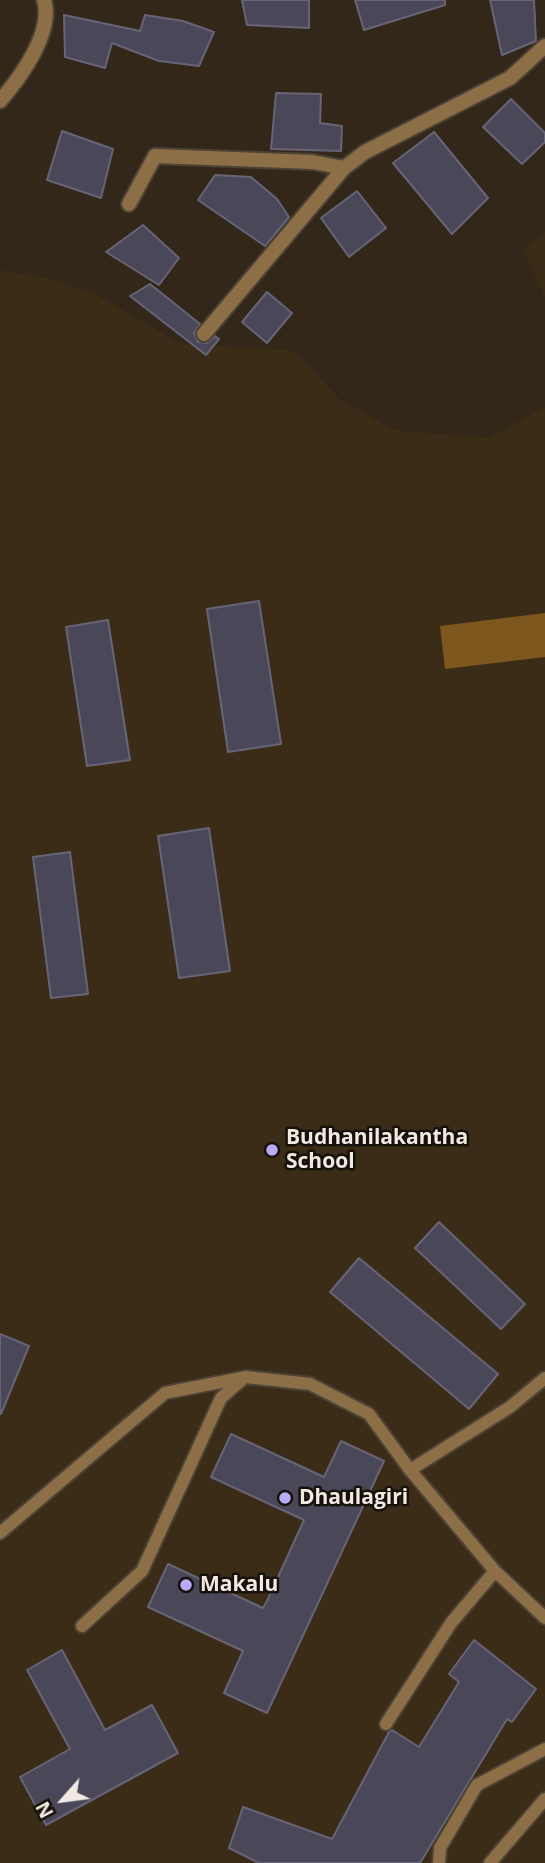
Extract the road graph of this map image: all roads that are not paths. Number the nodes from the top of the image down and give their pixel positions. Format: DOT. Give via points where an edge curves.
graph roads {
  1 [pos="44,0"];
  2 [pos="545,46"];
  3 [pos="0,101"];
  4 [pos="344,168"];
  5 [pos="129,204"];
  6 [pos="204,334"];
  7 [pos="246,1377"];
  8 [pos="545,1378"];
  9 [pos="410,1470"];
  10 [pos="0,1533"];
  11 [pos="495,1570"];
  12 [pos="545,1618"];
  13 [pos="82,1626"];
  14 [pos="386,1724"];
  15 [pos="545,1749"];
  16 [pos="545,1799"];
  17 [pos="439,1863"];
  18 [pos="490,1863"];
  1 -- 3 [label="street" via="47,8 39,44"];
  2 -- 4 [label="street" via="510,78 365,152"];
  4 -- 5 [label="street" via="313,162 155,156"];
  4 -- 6 [label="street"];
  7 -- 9 [label="lane" via="310,1384 369,1414"];
  7 -- 10 [label="lane" via="165,1393"];
  7 -- 13 [label="lane" via="220,1398 142,1571"];
  8 -- 9 [label="lane" via="510,1407"];
  9 -- 11 [label="lane"];
  11 -- 12 [label="lane"];
  11 -- 14 [label="lane" via="451,1623"];
  15 -- 17 [label="lane" via="477,1785 440,1848"];
  16 -- 18 [label="lane"];
}
